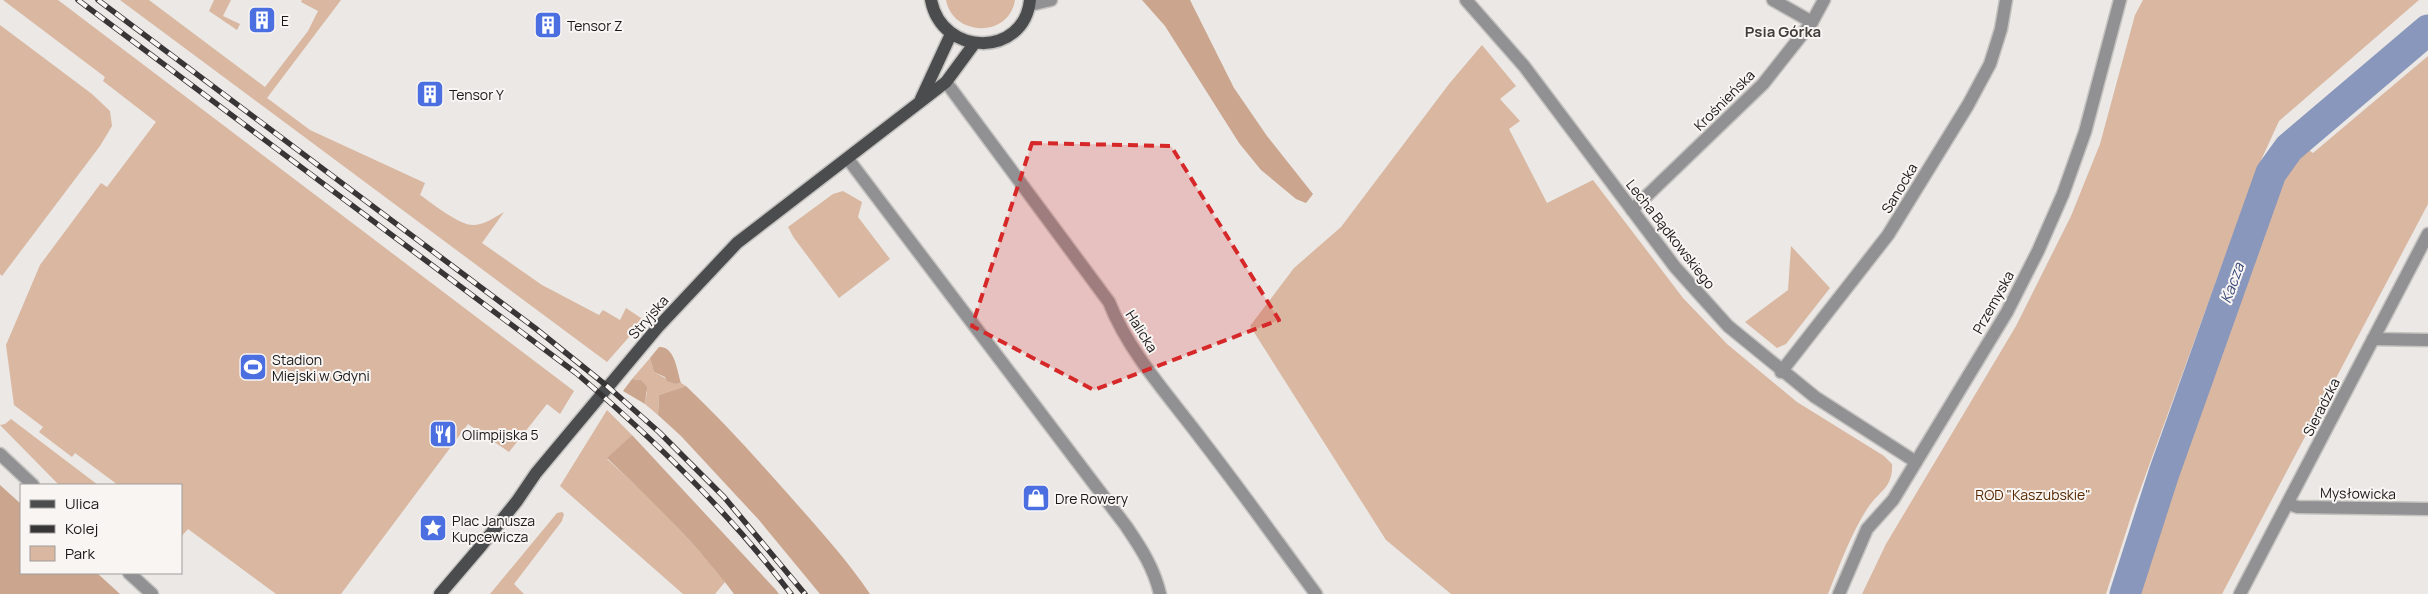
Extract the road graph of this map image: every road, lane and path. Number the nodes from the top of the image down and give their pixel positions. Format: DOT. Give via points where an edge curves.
graph roads {
  1 [pos="930,0"];
  2 [pos="1050,0"];
  3 [pos="1466,0"];
  4 [pos="1772,0"];
  5 [pos="1824,0"];
  6 [pos="2006,0"];
  7 [pos="2120,0"];
  8 [pos="1030,2"];
  9 [pos="1812,22"];
  10 [pos="950,34"];
  11 [pos="974,44"];
  12 [pos="946,82"];
  13 [pos="920,101"];
  14 [pos="848,159"];
  15 [pos="1632,210"];
  16 [pos="2428,234"];
  17 [pos="2373,339"];
  18 [pos="2428,340"];
  19 [pos="1781,372"];
  20 [pos="0,454"];
  21 [pos="1916,462"];
  22 [pos="31,484"];
  23 [pos="2288,504"];
  24 [pos="2428,509"];
  25 [pos="130,574"];
  26 [pos="152,594"];
  27 [pos="440,594"];
  28 [pos="1160,594"];
  29 [pos="1316,594"];
  30 [pos="1839,594"];
  31 [pos="2240,594"];
  1 -- 10 [label="main road" via="941,25"];
  2 -- 8 [label="street"];
  3 -- 15 [label="street, Lecha Bądkowskiego" via="1524,66"];
  4 -- 9 [label="street"];
  5 -- 9 [label="street, Krośnieńska"];
  6 -- 19 [label="street, Sanocka" via="1990,64 1968,105 1888,235"];
  7 -- 21 [label="street, Przemyska" via="2085,132 2042,243 2006,312"];
  8 -- 11 [label="main road" via="1022,22 1009,35 992,43"];
  9 -- 15 [label="street, Krośnieńska" via="1762,84"];
  10 -- 11 [label="main road"];
  10 -- 13 [label="main road, Stryjska"];
  11 -- 12 [label="main road, Stryjska"];
  12 -- 13 [label="main road, Stryjska"];
  12 -- 29 [label="street, Halicka" via="1110,302 1120,328 1162,388"];
  13 -- 14 [label="main road, Stryjska"];
  14 -- 27 [label="main road, Stryjska" via="737,243 688,294 536,473 506,516"];
  14 -- 28 [label="street" via="1126,526 1156,575"];
  15 -- 19 [label="street, Lecha Bądkowskiego" via="1675,267 1722,320"];
  16 -- 17 [label="street, Sieradzka"];
  17 -- 18 [label="street"];
  17 -- 23 [label="street, Sieradzka"];
  19 -- 21 [label="street, Lecha Bądkowskiego"];
  20 -- 22 [label="street"];
  21 -- 30 [label="street, Przemyska" via="1893,500 1867,529"];
  23 -- 24 [label="street, Mysłowicka" via="2298,507"];
  23 -- 31 [label="street, Sieradzka"];
  25 -- 26 [label="street"];
}
